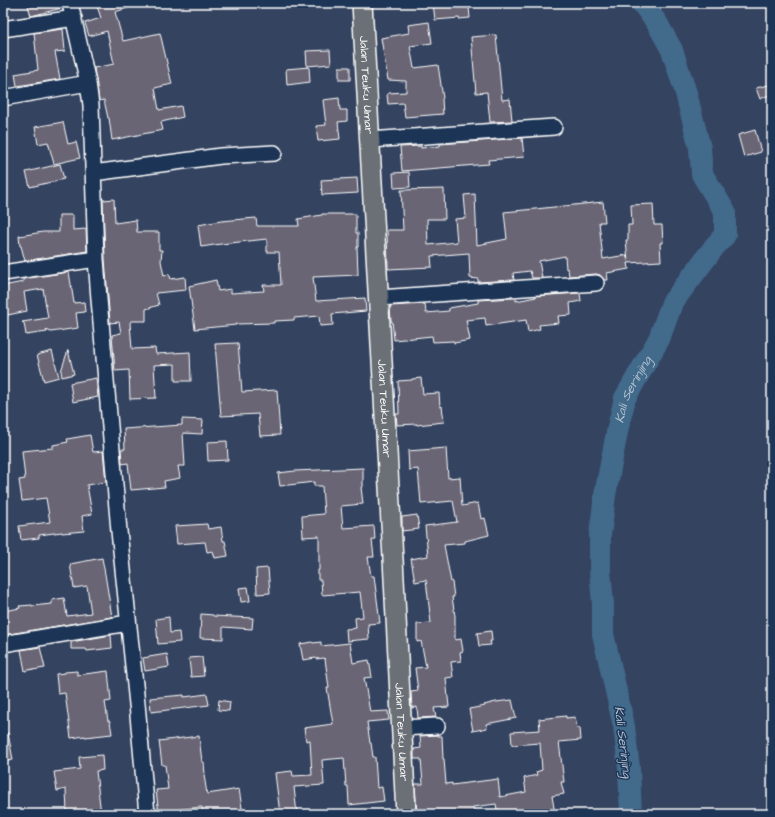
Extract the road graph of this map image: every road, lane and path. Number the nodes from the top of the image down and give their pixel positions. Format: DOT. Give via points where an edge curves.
graph roads {
  1 [pos="70,3"];
  2 [pos="362,3"];
  3 [pos="74,18"];
  4 [pos="3,29"];
  5 [pos="88,84"];
  6 [pos="3,98"];
  7 [pos="554,127"];
  8 [pos="370,140"];
  9 [pos="274,153"];
  10 [pos="93,173"];
  11 [pos="96,259"];
  12 [pos="3,273"];
  13 [pos="596,284"];
  14 [pos="379,298"];
  15 [pos="128,623"];
  16 [pos="3,644"];
  17 [pos="437,726"];
  18 [pos="402,728"];
  19 [pos="147,814"];
  20 [pos="406,814"];
  1 -- 3 [label="street"];
  2 -- 8 [label="main road, Jalan Teuku Umar"];
  3 -- 4 [label="street"];
  3 -- 5 [label="street"];
  5 -- 6 [label="street"];
  5 -- 10 [label="street"];
  7 -- 8 [label="street"];
  8 -- 14 [label="main road, Jalan Teuku Umar"];
  9 -- 10 [label="street" via="221,156"];
  10 -- 11 [label="street"];
  11 -- 12 [label="street"];
  11 -- 15 [label="street"];
  13 -- 14 [label="street"];
  14 -- 18 [label="main road, Jalan Teuku Umar"];
  15 -- 16 [label="street"];
  15 -- 19 [label="street"];
  17 -- 18 [label="street"];
  18 -- 20 [label="main road, Jalan Teuku Umar"];
}
